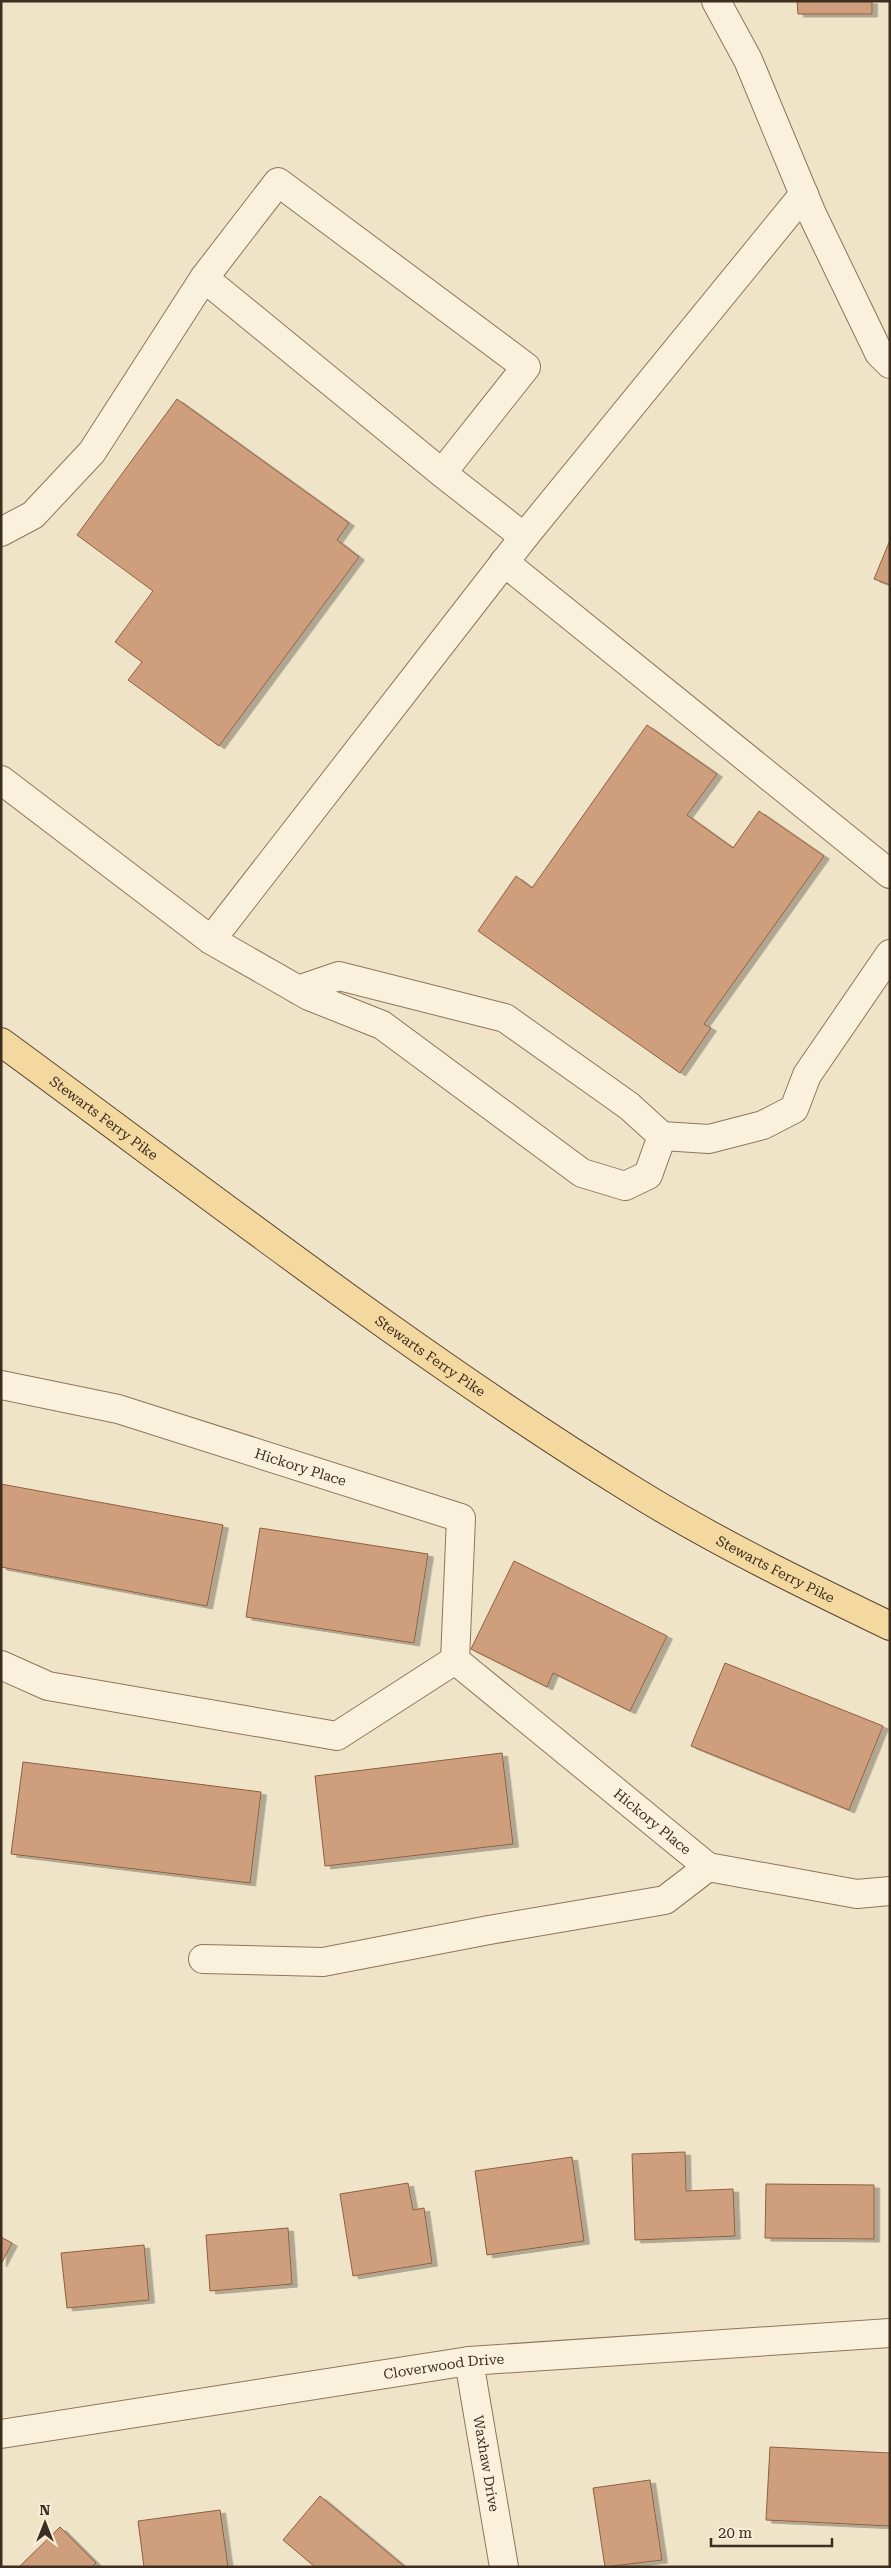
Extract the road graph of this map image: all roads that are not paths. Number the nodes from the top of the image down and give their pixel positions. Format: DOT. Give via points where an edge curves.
graph roads {
  1 [pos="716,1"];
  2 [pos="804,194"];
  3 [pos="204,278"];
  4 [pos="890,364"];
  5 [pos="442,473"];
  6 [pos="1,532"];
  7 [pos="524,537"];
  8 [pos="504,562"];
  9 [pos="1,780"];
  10 [pos="890,874"];
  11 [pos="211,940"];
  12 [pos="890,954"];
  13 [pos="298,990"];
  14 [pos="1,1042"];
  15 [pos="662,1136"];
  16 [pos="1,1385"];
  17 [pos="890,1626"];
  18 [pos="455,1660"];
  19 [pos="1,1664"];
  20 [pos="708,1867"];
  21 [pos="890,1891"];
  22 [pos="202,1959"];
  23 [pos="890,2332"];
  24 [pos="469,2361"];
  25 [pos="1,2434"];
  26 [pos="504,2567"];
  1 -- 2 [label="street" via="748,60"];
  2 -- 4 [label="street" via="879,353"];
  2 -- 7 [label="street"];
  3 -- 5 [label="street"];
  3 -- 5 [label="street" via="278,182 526,367"];
  3 -- 6 [label="street" via="92,452 33,515"];
  5 -- 7 [label="street"];
  7 -- 8 [label="street"];
  8 -- 10 [label="street"];
  8 -- 11 [label="street"];
  9 -- 11 [label="street"];
  11 -- 13 [label="street"];
  12 -- 15 [label="street" via="807,1075 794,1109 763,1125 709,1138"];
  13 -- 15 [label="street" via="339,976 505,1018 629,1106"];
  13 -- 15 [label="street" via="382,1025 582,1174 625,1186 648,1176"];
  14 -- 17 [label="main road, Stewarts Ferry Pike" via="479,1392 636,1493 760,1562"];
  16 -- 18 [label="street, Hickory Place" via="118,1409 461,1518"];
  18 -- 19 [label="street" via="336,1736 48,1686"];
  18 -- 20 [label="street, Hickory Place"];
  20 -- 21 [label="street, Hickory Place" via="858,1894"];
  20 -- 22 [label="street" via="665,1900 323,1962"];
  23 -- 24 [label="street, Cloverwood Drive"];
  24 -- 25 [label="street, Cloverwood Drive"];
  24 -- 26 [label="street, Waxhaw Drive"];
}
